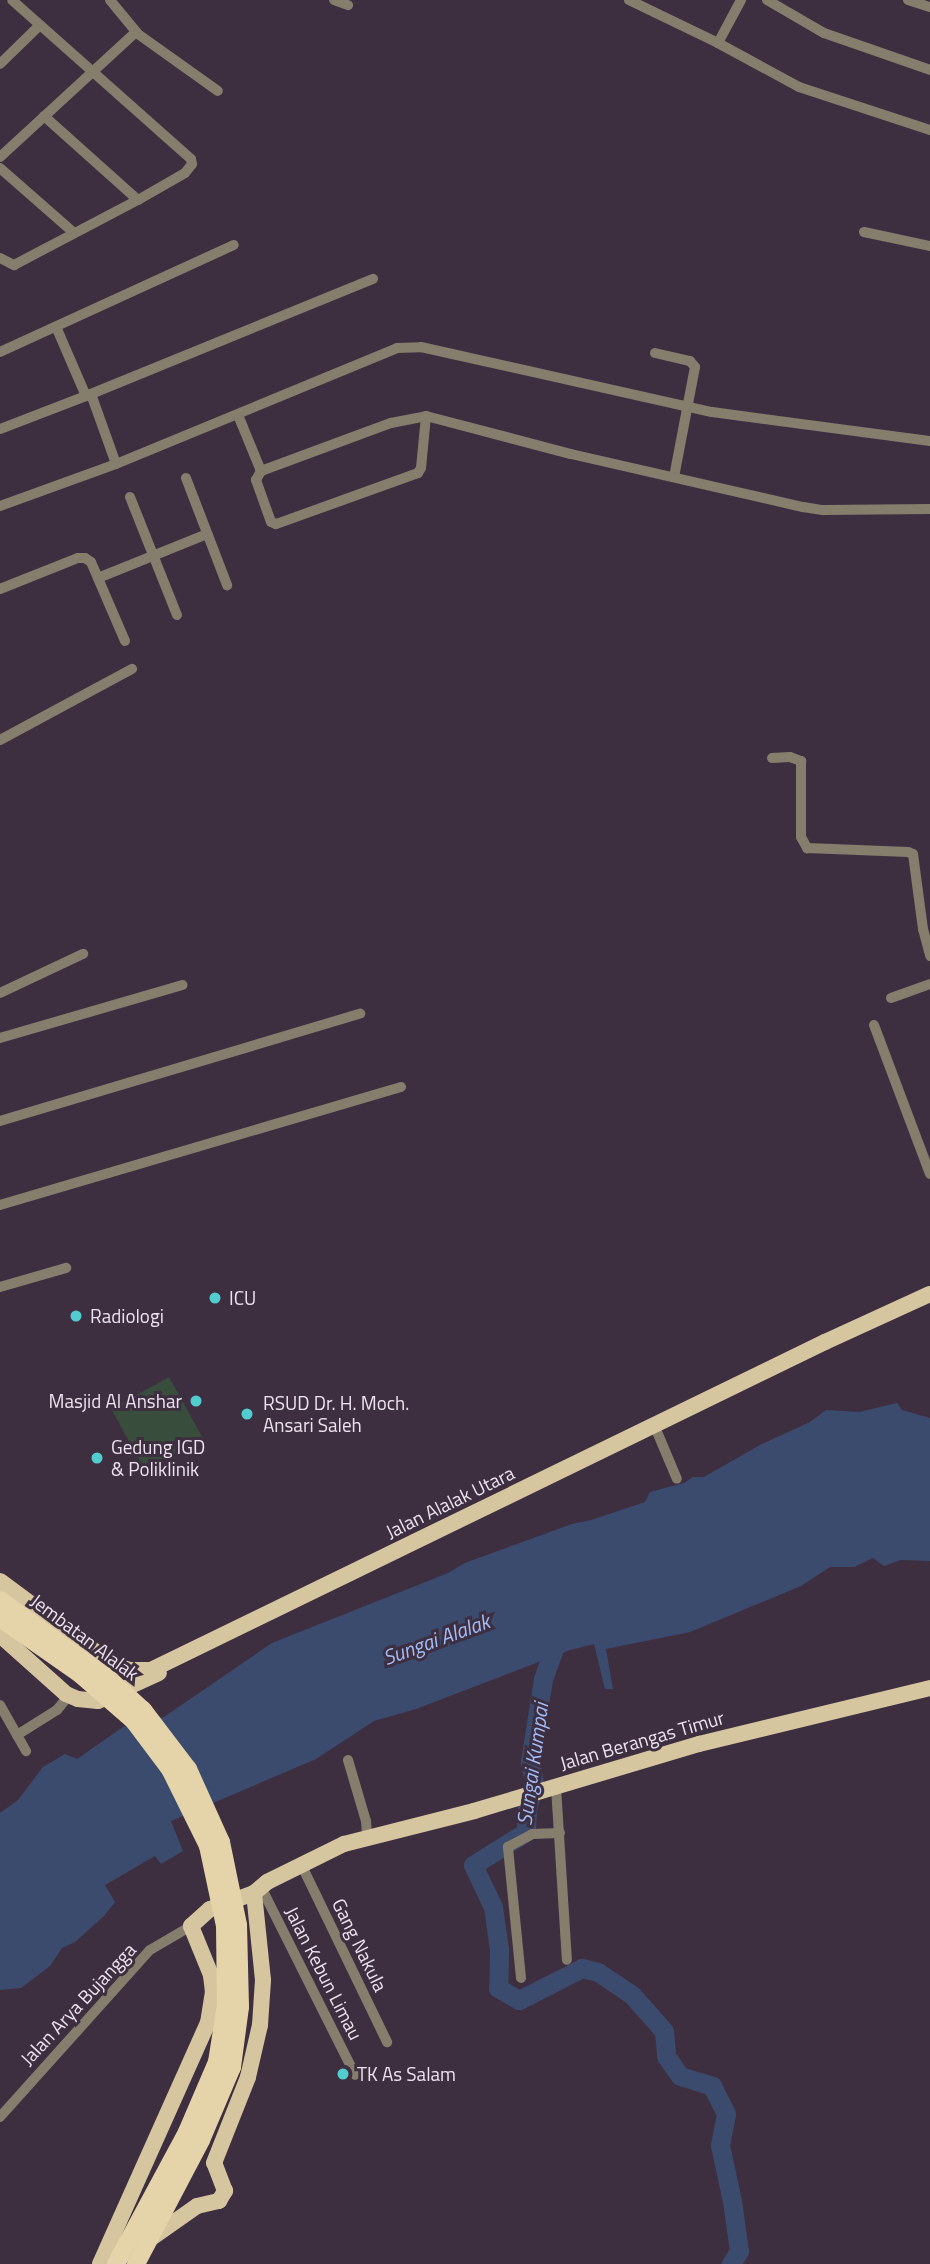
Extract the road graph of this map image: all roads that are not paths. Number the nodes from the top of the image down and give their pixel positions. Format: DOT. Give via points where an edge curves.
graph roads {
  1 [pos="12,0"];
  2 [pos="110,0"];
  3 [pos="334,0"];
  4 [pos="629,0"];
  5 [pos="741,0"];
  6 [pos="766,0"];
  7 [pos="908,0"];
  8 [pos="348,5"];
  9 [pos="930,6"];
  10 [pos="40,25"];
  11 [pos="136,32"];
  12 [pos="718,43"];
  13 [pos="0,64"];
  14 [pos="930,70"];
  15 [pos="91,73"];
  16 [pos="218,91"];
  17 [pos="44,116"];
  18 [pos="930,130"];
  19 [pos="0,157"];
  20 [pos="0,168"];
  21 [pos="138,200"];
  22 [pos="74,232"];
  23 [pos="864,232"];
  24 [pos="234,245"];
  25 [pos="930,246"];
  26 [pos="0,258"];
  27 [pos="373,279"];
  28 [pos="57,329"];
  29 [pos="0,352"];
  30 [pos="655,353"];
  31 [pos="88,395"];
  32 [pos="689,407"];
  33 [pos="238,415"];
  34 [pos="426,416"];
  35 [pos="0,429"];
  36 [pos="930,440"];
  37 [pos="116,464"];
  38 [pos="261,471"];
  39 [pos="674,477"];
  40 [pos="186,478"];
  41 [pos="130,497"];
  42 [pos="0,506"];
  43 [pos="930,509"];
  44 [pos="206,534"];
  45 [pos="151,556"];
  46 [pos="98,578"];
  47 [pos="227,585"];
  48 [pos="0,589"];
  49 [pos="177,615"];
  50 [pos="125,641"];
  51 [pos="132,669"];
  52 [pos="0,740"];
  53 [pos="772,758"];
  54 [pos="924,884"];
  55 [pos="83,954"];
  56 [pos="930,956"];
  57 [pos="930,984"];
  58 [pos="182,985"];
  59 [pos="0,993"];
  60 [pos="891,998"];
  61 [pos="360,1014"];
  62 [pos="874,1025"];
  63 [pos="0,1038"];
  64 [pos="401,1087"];
  65 [pos="0,1121"];
  66 [pos="930,1174"];
  67 [pos="0,1206"];
  68 [pos="66,1268"];
  69 [pos="0,1287"];
  70 [pos="930,1294"];
  71 [pos="655,1427"];
  72 [pos="677,1479"];
  73 [pos="0,1581"];
  74 [pos="0,1600"];
  75 [pos="0,1618"];
  76 [pos="0,1635"];
  77 [pos="133,1678"];
  78 [pos="930,1688"];
  79 [pos="69,1695"];
  80 [pos="0,1705"];
  81 [pos="17,1735"];
  82 [pos="26,1751"];
  83 [pos="348,1760"];
  84 [pos="556,1787"];
  85 [pos="560,1833"];
  86 [pos="367,1837"];
  87 [pos="301,1864"];
  88 [pos="258,1890"];
  89 [pos="191,1926"];
  90 [pos="567,1960"];
  91 [pos="521,1978"];
  92 [pos="387,2042"];
  93 [pos="355,2074"];
  94 [pos="0,2117"];
  95 [pos="194,2136"];
  96 [pos="150,2239"];
  97 [pos="100,2264"];
  98 [pos="116,2264"];
  99 [pos="135,2264"];
  1 -- 10 [label="street"];
  2 -- 11 [label="street"];
  3 -- 8 [label="street"];
  4 -- 12 [label="street"];
  5 -- 12 [label="street"];
  6 -- 14 [label="street" via="824,33"];
  7 -- 9 [label="street"];
  10 -- 13 [label="street"];
  10 -- 15 [label="street"];
  11 -- 15 [label="street"];
  11 -- 16 [label="street"];
  12 -- 18 [label="street" via="799,87"];
  15 -- 17 [label="street"];
  15 -- 21 [label="street" via="191,159 190,169"];
  17 -- 19 [label="street"];
  17 -- 21 [label="street"];
  20 -- 22 [label="street"];
  21 -- 22 [label="street"];
  22 -- 26 [label="street" via="14,265"];
  23 -- 25 [label="street"];
  24 -- 28 [label="street"];
  27 -- 31 [label="street"];
  28 -- 29 [label="street"];
  28 -- 31 [label="street"];
  30 -- 32 [label="street" via="695,366"];
  31 -- 35 [label="street"];
  31 -- 37 [label="street"];
  32 -- 33 [label="street" via="421,347 397,348"];
  32 -- 36 [label="street"];
  32 -- 39 [label="street"];
  33 -- 37 [label="street"];
  33 -- 38 [label="street"];
  34 -- 38 [label="street" via="391,423"];
  34 -- 38 [label="street" via="418,473 276,524 271,522 256,480"];
  34 -- 39 [label="street"];
  37 -- 42 [label="street"];
  39 -- 43 [label="street" via="823,510"];
  40 -- 44 [label="street"];
  41 -- 45 [label="street"];
  44 -- 45 [label="street"];
  44 -- 47 [label="street"];
  45 -- 46 [label="street"];
  45 -- 49 [label="street"];
  46 -- 48 [label="street" via="91,562 81,557"];
  46 -- 50 [label="street"];
  51 -- 52 [label="street"];
  53 -- 54 [label="street" via="801,761 801,837 807,848 908,852 915,858"];
  54 -- 56 [label="street" via="923,929"];
  55 -- 59 [label="street"];
  57 -- 60 [label="street"];
  58 -- 63 [label="street"];
  61 -- 65 [label="street"];
  62 -- 66 [label="street"];
  64 -- 67 [label="street"];
  68 -- 69 [label="street"];
  70 -- 71 [label="main road, Jalan Alalak Utara"];
  71 -- 72 [label="street"];
  71 -- 77 [label="main road, Jalan Alalak Utara"];
  73 -- 77 [label="main road"];
  74 -- 95 [label="highway, Jembatan Alalak, bridge" via="110,1680 143,1710 188,1769 221,1842 237,1916 240,2007 232,2067"];
  75 -- 95 [label="highway, Jembatan Alalak, bridge" via="80,1674 134,1721 183,1790 208,1846 225,1926 226,2005 217,2062"];
  76 -- 79 [label="main road"];
  77 -- 79 [label="main road, Jalan Alalak Utara" via="99,1701"];
  78 -- 84 [label="main road, Jalan Berangas Timur" via="699,1744"];
  79 -- 81 [label="street" via="57,1710"];
  80 -- 81 [label="street"];
  81 -- 82 [label="street"];
  83 -- 86 [label="street"];
  84 -- 85 [label="street"];
  84 -- 86 [label="main road, Jalan Berangas Timur"];
  85 -- 90 [label="street"];
  85 -- 91 [label="street" via="533,1833 508,1847"];
  86 -- 87 [label="main road, Jalan Berangas Timur"];
  87 -- 88 [label="main road, Jalan Berangas Timur"];
  87 -- 92 [label="street, Gang Nakula"];
  88 -- 89 [label="main road, Jalan Berangas Timur" via="210,1909"];
  88 -- 93 [label="street, Jalan Kebun Limau"];
  88 -- 96 [label="main road" via="263,1980 260,2025 240,2101 216,2151 214,2163 225,2191 219,2201 197,2206"];
  89 -- 94 [label="street, Jalan Arya Bujangga" via="142,1959"];
  89 -- 97 [label="main road" via="211,1975 208,2023"];
  95 -- 96 [label="highway"];
  95 -- 98 [label="highway"];
  96 -- 99 [label="highway"];
}
